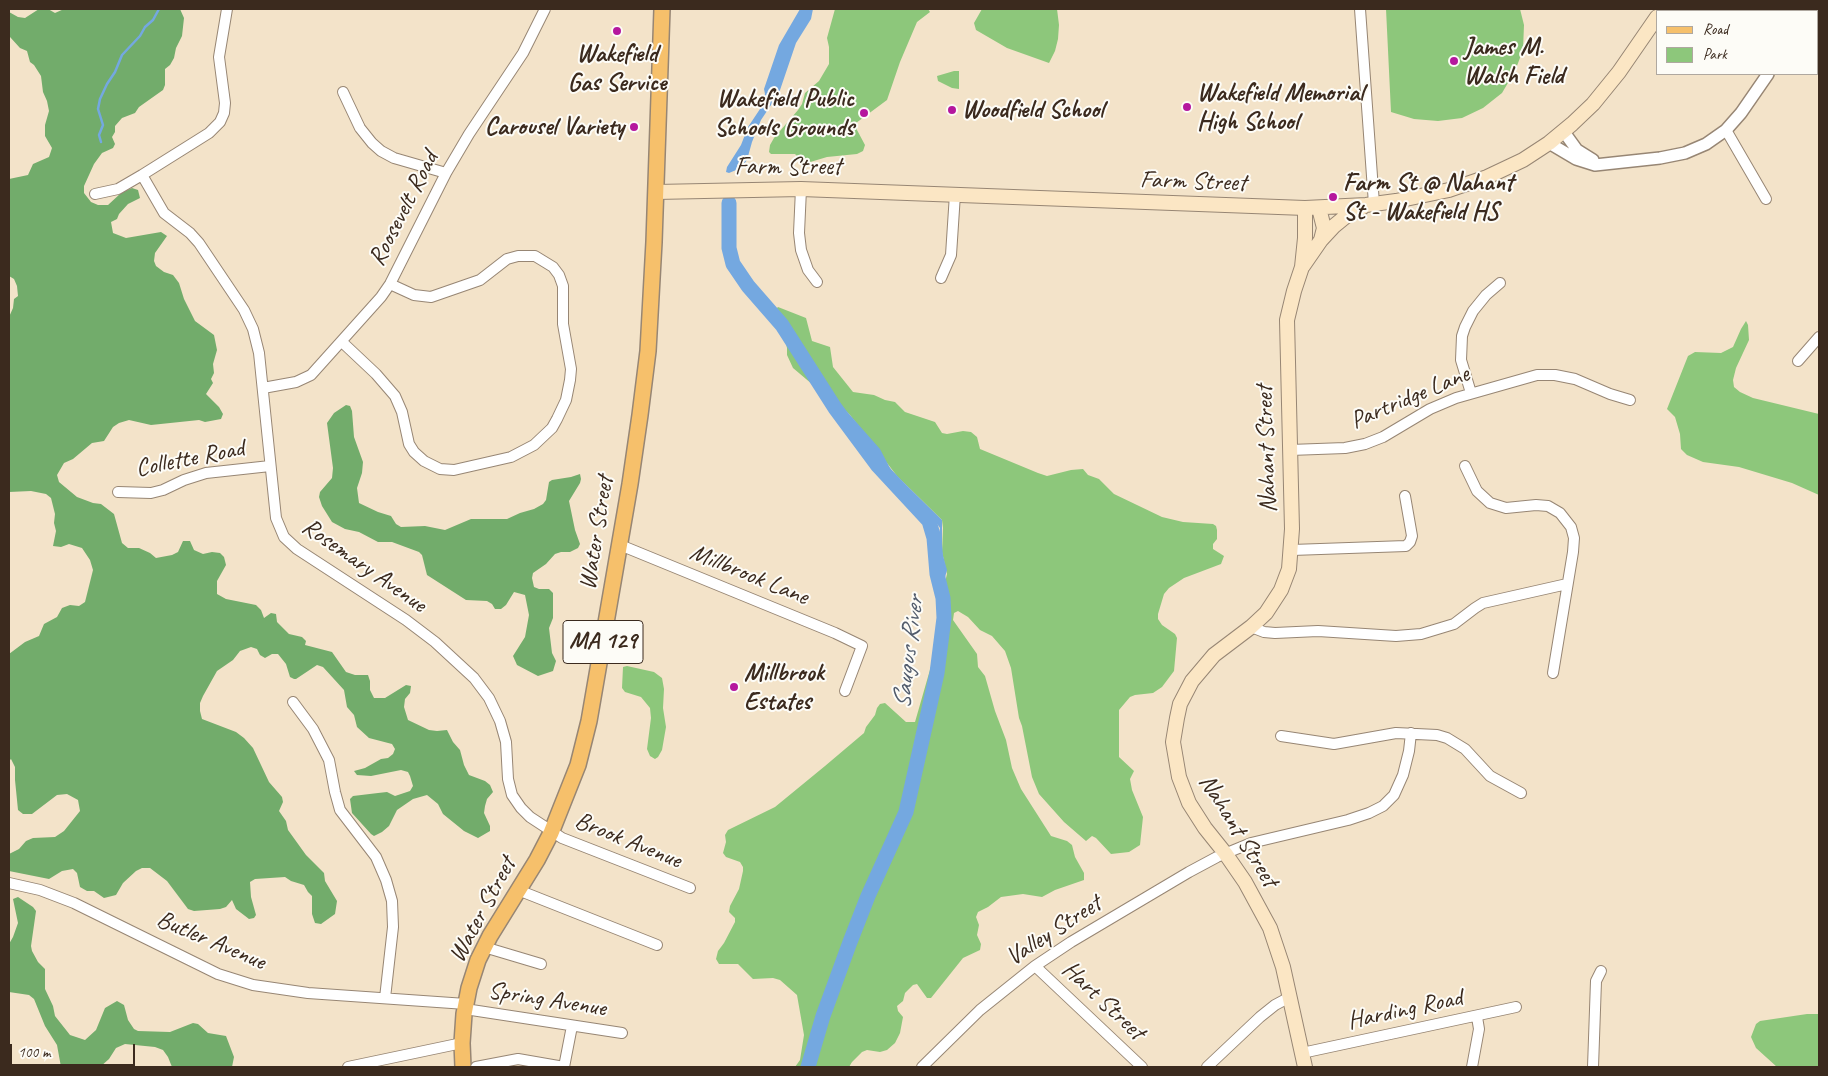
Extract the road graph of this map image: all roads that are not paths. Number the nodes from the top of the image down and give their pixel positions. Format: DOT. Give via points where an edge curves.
graph roads {
  1 [pos="228,9"];
  2 [pos="545,9"];
  3 [pos="662,9"];
  4 [pos="1360,9"];
  5 [pos="1656,18"];
  6 [pos="1767,75"];
  7 [pos="343,92"];
  8 [pos="1726,130"];
  9 [pos="1564,132"];
  10 [pos="1549,143"];
  11 [pos="1607,164"];
  12 [pos="446,173"];
  13 [pos="142,175"];
  14 [pos="801,188"];
  15 [pos="656,192"];
  16 [pos="96,194"];
  17 [pos="955,194"];
  18 [pos="1766,199"];
  19 [pos="1370,205"];
  20 [pos="1305,208"];
  21 [pos="1319,208"];
  22 [pos="1321,240"];
  23 [pos="1302,267"];
  24 [pos="940,278"];
  25 [pos="818,282"];
  26 [pos="1500,282"];
  27 [pos="390,284"];
  28 [pos="1819,337"];
  29 [pos="342,342"];
  30 [pos="1798,361"];
  31 [pos="263,388"];
  32 [pos="1471,393"];
  33 [pos="1630,400"];
  34 [pos="1290,450"];
  35 [pos="270,466"];
  36 [pos="1465,466"];
  37 [pos="118,492"];
  38 [pos="1405,496"];
  39 [pos="620,545"];
  40 [pos="1292,550"];
  41 [pos="1567,584"];
  42 [pos="1251,627"];
  43 [pos="1553,673"];
  44 [pos="845,692"];
  45 [pos="293,702"];
  46 [pos="1412,733"];
  47 [pos="1281,736"];
  48 [pos="1521,793"];
  49 [pos="551,832"];
  50 [pos="1225,853"];
  51 [pos="9,884"];
  52 [pos="690,888"];
  53 [pos="518,890"];
  54 [pos="657,945"];
  55 [pos="484,947"];
  56 [pos="541,964"];
  57 [pos="1035,966"];
  58 [pos="1601,971"];
  59 [pos="1290,997"];
  60 [pos="386,998"];
  61 [pos="465,1006"];
  62 [pos="1516,1007"];
  63 [pos="1477,1016"];
  64 [pos="572,1026"];
  65 [pos="622,1033"];
  66 [pos="462,1043"];
  67 [pos="1304,1060"];
  68 [pos="348,1067"];
  69 [pos="463,1067"];
  70 [pos="476,1067"];
  71 [pos="564,1067"];
  72 [pos="924,1067"];
  73 [pos="1142,1067"];
  74 [pos="1207,1067"];
  75 [pos="1472,1067"];
  76 [pos="1593,1067"];
  1 -- 13 [label="street" via="219,60 225,103 222,118 209,133"];
  2 -- 12 [label="street, Roosevelt Road" via="526,47"];
  3 -- 15 [label="main road, Water Street / MA 129"];
  4 -- 19 [label="street" via="1366,76"];
  5 -- 9 [label="main road, Farm Street" via="1604,92"];
  6 -- 8 [label="street"];
  7 -- 12 [label="street" via="360,128 381,151"];
  8 -- 11 [label="street" via="1685,153"];
  8 -- 18 [label="street"];
  9 -- 10 [label="main road, Farm Street"];
  9 -- 11 [label="street" via="1583,154"];
  10 -- 11 [label="street" via="1586,164"];
  10 -- 19 [label="main road, Farm Street" via="1505,169 1468,184 1434,194"];
  12 -- 27 [label="street, Roosevelt Road"];
  13 -- 16 [label="street" via="118,189"];
  13 -- 31 [label="street, Rosemary Avenue" via="161,209 193,236 244,310 257,340"];
  14 -- 15 [label="main road, Farm Street"];
  14 -- 17 [label="main road, Farm Street"];
  14 -- 25 [label="street" via="801,250 808,270"];
  15 -- 39 [label="main road, Water Street / MA 129" via="648,351"];
  17 -- 20 [label="main road, Farm Street"];
  17 -- 24 [label="street" via="951,256"];
  19 -- 21 [label="main road, Farm Street"];
  19 -- 22 [label="main road, Nahant Street" via="1345,217"];
  20 -- 21 [label="main road, Farm Street"];
  20 -- 23 [label="main road, Nahant Street"];
  21 -- 22 [label="main road" via="1324,228"];
  22 -- 23 [label="main road, Nahant Street"];
  23 -- 34 [label="main road, Nahant Street" via="1287,320"];
  26 -- 32 [label="street" via="1478,304 1464,331 1461,360"];
  27 -- 29 [label="street, Roosevelt Road"];
  27 -- 29 [label="street" via="414,294 431,296 480,280 518,256 535,256 553,267 563,286 563,324 571,369 566,400 552,428 534,445 511,457 462,469 440,470 414,452 394,396"];
  28 -- 30 [label="street"];
  29 -- 31 [label="street, Roosevelt Road" via="307,377"];
  31 -- 35 [label="street, Rosemary Avenue"];
  32 -- 33 [label="street, Partridge Lane" via="1530,376 1555,375 1575,378"];
  32 -- 34 [label="street, Partridge Lane" via="1430,409 1365,444"];
  34 -- 40 [label="main road, Nahant Street"];
  35 -- 37 [label="street, Collette Road" via="199,475 156,492"];
  35 -- 49 [label="street, Rosemary Avenue" via="276,518 286,540 435,642 482,687 503,732 512,795 521,808"];
  36 -- 41 [label="street" via="1480,494 1492,504 1506,508 1541,505 1554,508 1564,517 1574,538"];
  38 -- 40 [label="street" via="1412,536 1406,546"];
  39 -- 44 [label="street, Millbrook Lane" via="862,646"];
  39 -- 49 [label="main road, Water Street / MA 129" via="586,734 574,776"];
  40 -- 42 [label="main road, Nahant Street" via="1281,590 1266,613"];
  41 -- 42 [label="street" via="1483,603 1454,624 1421,634 1276,634"];
  41 -- 43 [label="street"];
  42 -- 50 [label="main road, Nahant Street" via="1199,670 1180,704 1174,731 1176,764 1183,790 1195,813"];
  45 -- 60 [label="street" via="329,760 340,810 376,857 386,880 392,901 393,927"];
  46 -- 47 [label="street" via="1334,744"];
  46 -- 48 [label="street" via="1437,735 1456,743 1472,755 1490,776"];
  46 -- 50 [label="street, Valley Street" via="1403,775 1394,795 1382,806 1348,820 1260,840"];
  49 -- 52 [label="street, Brook Avenue"];
  49 -- 53 [label="main road, Water Street / MA 129"];
  50 -- 57 [label="street, Valley Street"];
  50 -- 59 [label="main road, Nahant Street" via="1255,898 1270,928"];
  51 -- 60 [label="street, Butler Avenue" via="40,890 74,903 235,980 280,990"];
  53 -- 54 [label="street"];
  53 -- 55 [label="main road, Water Street / MA 129"];
  55 -- 56 [label="street"];
  55 -- 61 [label="main road, Water Street / MA 129"];
  57 -- 72 [label="street, Valley Street" via="980,1010"];
  57 -- 73 [label="street, Hart Street"];
  58 -- 76 [label="street" via="1596,981"];
  59 -- 67 [label="main road, Nahant Street"];
  59 -- 74 [label="street" via="1260,1017"];
  60 -- 61 [label="street, Butler Avenue"];
  61 -- 64 [label="street, Spring Avenue"];
  61 -- 66 [label="main road, Water Street / MA 129"];
  62 -- 63 [label="street, Harding Road"];
  63 -- 67 [label="street, Harding Road"];
  63 -- 75 [label="street" via="1478,1033"];
  64 -- 65 [label="street, Spring Avenue"];
  64 -- 71 [label="street"];
  66 -- 68 [label="street"];
  66 -- 69 [label="main road, Water Street / MA 129"];
  70 -- 71 [label="street" via="518,1059"];
}
